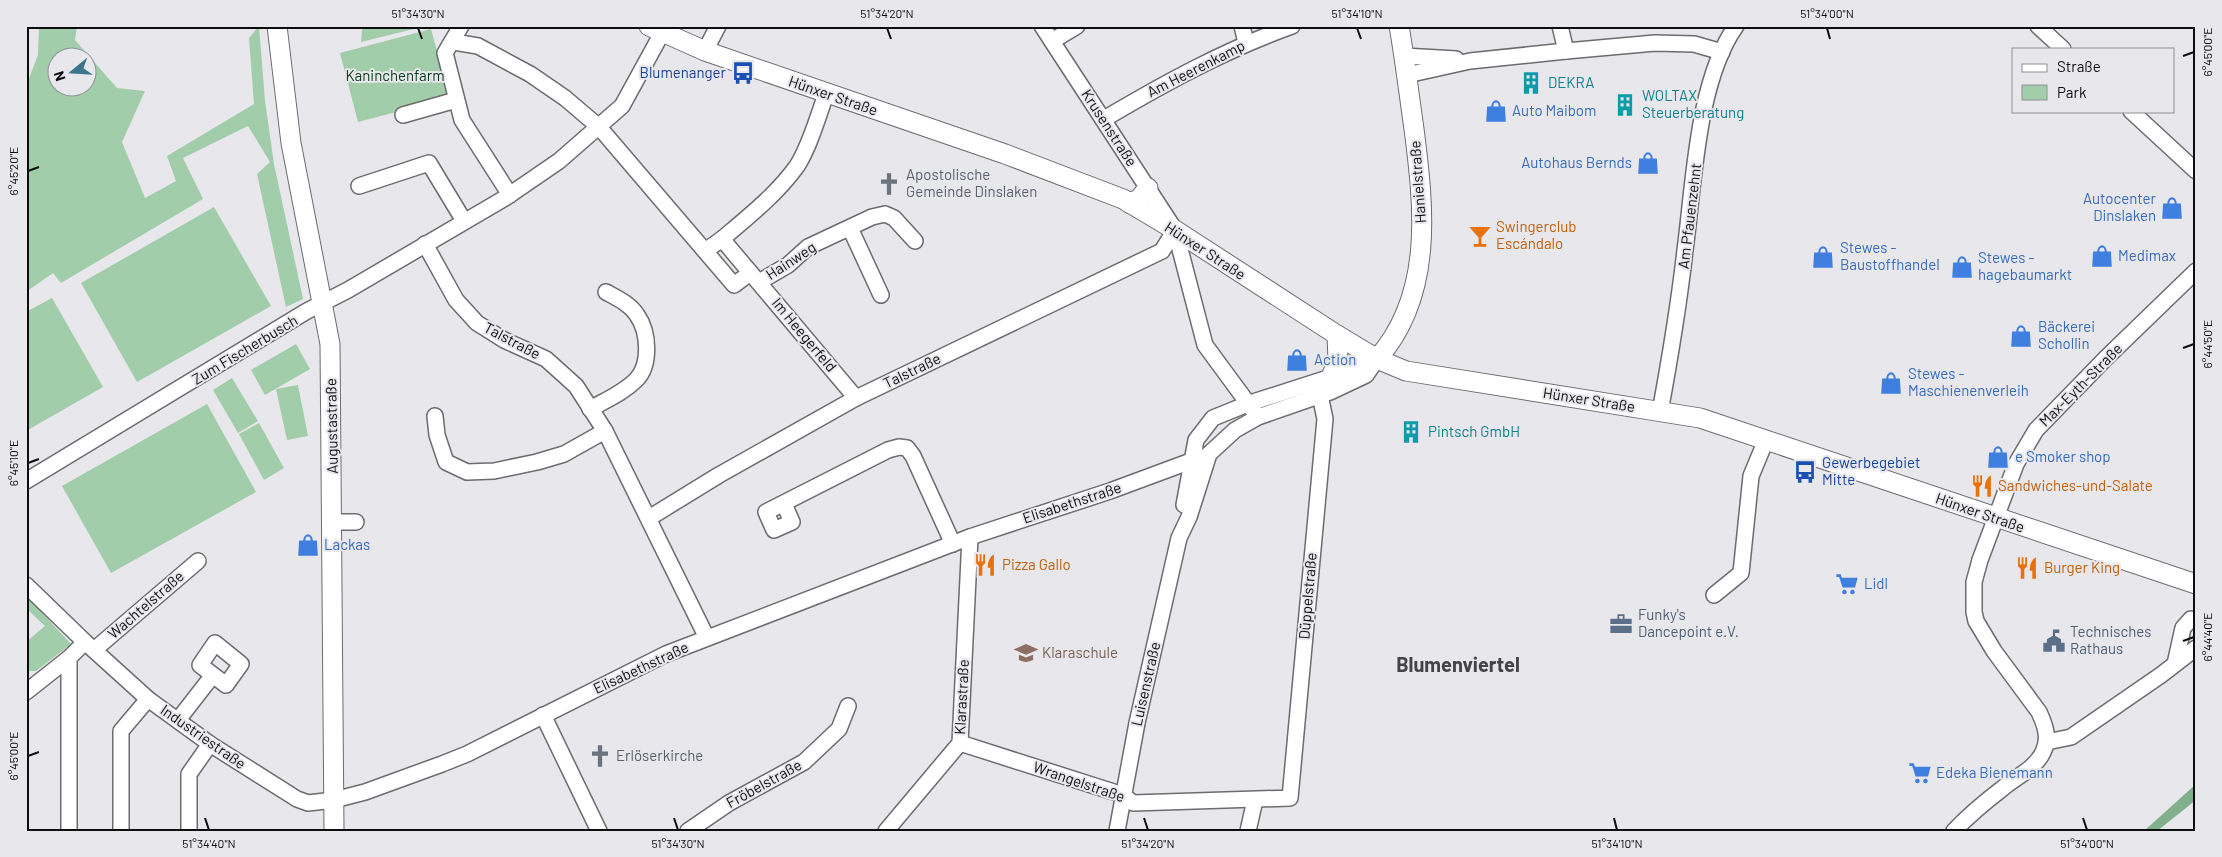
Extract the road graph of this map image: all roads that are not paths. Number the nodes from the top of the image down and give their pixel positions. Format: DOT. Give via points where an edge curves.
graph roads {
  1 [pos="277,26"];
  2 [pos="461,26"];
  3 [pos="718,26"];
  4 [pos="1042,26"];
  5 [pos="1077,26"];
  6 [pos="1242,26"];
  7 [pos="1292,26"];
  8 [pos="1399,26"];
  9 [pos="1560,26"];
  10 [pos="1736,26"];
  11 [pos="2038,26"];
  12 [pos="656,30"];
  13 [pos="1052,41"];
  14 [pos="454,42"];
  15 [pos="1246,43"];
  16 [pos="2062,48"];
  17 [pos="1566,51"];
  18 [pos="705,52"];
  19 [pos="1722,52"];
  20 [pos="1404,56"];
  21 [pos="1470,61"];
  22 [pos="1407,75"];
  23 [pos="826,94"];
  24 [pos="456,100"];
  25 [pos="2132,112"];
  26 [pos="403,115"];
  27 [pos="1104,119"];
  28 [pos="599,127"];
  29 [pos="2196,171"];
  30 [pos="359,186"];
  31 [pos="1148,188"];
  32 [pos="510,195"];
  33 [pos="1129,203"];
  34 [pos="464,221"];
  35 [pos="850,228"];
  36 [pos="1175,230"];
  37 [pos="722,239"];
  38 [pos="915,241"];
  39 [pos="425,244"];
  40 [pos="705,251"];
  41 [pos="1162,251"];
  42 [pos="1184,261"];
  43 [pos="2196,272"];
  44 [pos="755,277"];
  45 [pos="606,292"];
  46 [pos="881,295"];
  47 [pos="323,302"];
  48 [pos="1337,335"];
  49 [pos="1377,359"];
  50 [pos="1331,377"];
  51 [pos="1320,395"];
  52 [pos="856,398"];
  53 [pos="1250,403"];
  54 [pos="590,408"];
  55 [pos="1660,412"];
  56 [pos="435,416"];
  57 [pos="1258,417"];
  58 [pos="605,431"];
  59 [pos="1766,440"];
  60 [pos="1209,454"];
  61 [pos="1191,461"];
  62 [pos="26,481"];
  63 [pos="784,504"];
  64 [pos="649,518"];
  65 [pos="1996,519"];
  66 [pos="333,522"];
  67 [pos="356,522"];
  68 [pos="970,537"];
  69 [pos="1179,538"];
  70 [pos="953,544"];
  71 [pos="198,561"];
  72 [pos="2196,584"];
  73 [pos="26,586"];
  74 [pos="1714,595"];
  75 [pos="2196,620"];
  76 [pos="708,638"];
  77 [pos="89,646"];
  78 [pos="2196,648"];
  79 [pos="69,658"];
  80 [pos="2175,664"];
  81 [pos="213,675"];
  82 [pos="26,692"];
  83 [pos="148,698"];
  84 [pos="848,706"];
  85 [pos="543,714"];
  86 [pos="178,720"];
  87 [pos="2047,742"];
  88 [pos="960,743"];
  89 [pos="210,744"];
  90 [pos="1123,795"];
  91 [pos="1290,798"];
  92 [pos="334,800"];
  93 [pos="1255,800"];
  94 [pos="69,831"];
  95 [pos="121,831"];
  96 [pos="189,831"];
  97 [pos="334,831"];
  98 [pos="599,831"];
  99 [pos="688,831"];
  100 [pos="886,831"];
  101 [pos="1117,831"];
  102 [pos="1248,831"];
  103 [pos="1954,831"];
  1 -- 47 [label="main road, Augustastraße" via="291,143"];
  2 -- 14 [label="street"];
  3 -- 18 [label="street"];
  4 -- 13 [label="street, Krusenstraße"];
  5 -- 13 [label="street"];
  6 -- 15 [label="street"];
  7 -- 15 [label="street, Am Heerenkamp"];
  8 -- 20 [label="main road, Hanielstraße"];
  9 -- 17 [label="street"];
  10 -- 19 [label="street, Am Pfauenzehnt"];
  11 -- 16 [label="street"];
  12 -- 18 [label="main road, Hünxer Straße"];
  12 -- 28 [label="street, Zum Fischerbusch" via="622,106"];
  13 -- 27 [label="street, Krusenstraße"];
  14 -- 24 [label="street" via="445,54"];
  14 -- 28 [label="street" via="478,46 530,74"];
  15 -- 27 [label="street, Am Heerenkamp" via="1184,72"];
  17 -- 19 [label="street" via="1655,43 1694,44"];
  17 -- 21 [label="street"];
  18 -- 23 [label="main road, Hünxer Straße"];
  19 -- 55 [label="street, Am Pfauenzehnt" via="1703,114 1683,272"];
  20 -- 21 [label="street"];
  20 -- 22 [label="main road, Hanielstraße"];
  21 -- 22 [label="street"];
  22 -- 49 [label="main road, Hanielstraße" via="1423,206 1421,247 1408,306 1391,341"];
  23 -- 33 [label="main road, Hünxer Straße" via="1005,154"];
  23 -- 37 [label="street" via="798,165 764,203"];
  24 -- 26 [label="street"];
  24 -- 32 [label="street" via="462,120"];
  25 -- 29 [label="street"];
  27 -- 31 [label="street, Krusenstraße"];
  28 -- 32 [label="street, Zum Fischerbusch" via="559,161"];
  28 -- 40 [label="street"];
  30 -- 34 [label="street" via="429,163"];
  31 -- 33 [label="main road" via="1139,199"];
  31 -- 36 [label="street, Krusenstraße"];
  32 -- 34 [label="street, Zum Fischerbusch"];
  33 -- 36 [label="main road, Hünxer Straße"];
  34 -- 39 [label="street, Zum Fischerbusch"];
  35 -- 38 [label="street, Hainweg" via="885,214 894,218"];
  35 -- 44 [label="street, Hainweg" via="808,247 788,265"];
  35 -- 46 [label="street"];
  36 -- 41 [label="street"];
  36 -- 42 [label="street"];
  36 -- 48 [label="main road, Hünxer Straße"];
  37 -- 40 [label="street"];
  37 -- 44 [label="street, Im Heegerfeld"];
  39 -- 47 [label="street, Zum Fischerbusch"];
  39 -- 54 [label="street, Talstraße" via="456,300 477,323 504,340 546,359 576,386"];
  40 -- 44 [label="street" via="734,285"];
  41 -- 42 [label="street" via="1170,251"];
  41 -- 52 [label="street, Talstraße"];
  42 -- 53 [label="street" via="1205,345"];
  43 -- 65 [label="street, Max-Eyth-Straße" via="2036,430 2016,464"];
  44 -- 52 [label="street, Im Heegerfeld"];
  45 -- 54 [label="street" via="625,303 638,316 646,336 647,357 638,379"];
  47 -- 62 [label="street, Zum Fischerbusch"];
  47 -- 66 [label="main road, Augustastraße" via="330,344"];
  48 -- 49 [label="main road, Hünxer Straße"];
  48 -- 50 [label="main road" via="1338,360"];
  49 -- 50 [label="street, Luisenstraße"];
  49 -- 51 [label="street, Luisenstraße" via="1366,375"];
  49 -- 55 [label="main road, Hünxer Straße" via="1406,371"];
  50 -- 53 [label="street, Luisenstraße"];
  51 -- 57 [label="street, Luisenstraße"];
  51 -- 91 [label="street, Düppelstraße" via="1325,419"];
  52 -- 64 [label="street, Talstraße"];
  53 -- 57 [label="street"];
  53 -- 61 [label="street, Luisenstraße" via="1213,418 1196,440"];
  54 -- 58 [label="street, Talstraße"];
  55 -- 59 [label="main road, Hünxer Straße" via="1700,418"];
  56 -- 58 [label="street" via="446,462 467,472 494,470 564,454"];
  57 -- 60 [label="street, Luisenstraße" via="1235,430"];
  58 -- 64 [label="street, Talstraße"];
  59 -- 65 [label="main road, Hünxer Straße"];
  59 -- 74 [label="street" via="1751,476 1741,573"];
  60 -- 61 [label="street, Luisenstraße" via="1201,460"];
  60 -- 69 [label="street, Luisenstraße"];
  61 -- 68 [label="street, Elisabethstraße" via="1110,492"];
  61 -- 69 [label="street, Luisenstraße"];
  63 -- 70 [label="street" via="888,450 907,448"];
  64 -- 76 [label="street, Talstraße"];
  65 -- 72 [label="main road, Hünxer Straße"];
  65 -- 87 [label="street, Max-Eyth-Straße" via="1974,582 1974,612 1983,635 2039,712 2046,726"];
  66 -- 67 [label="street"];
  66 -- 92 [label="main road, Augustastraße"];
  68 -- 70 [label="street, Elisabethstraße"];
  68 -- 88 [label="street, Klarastraße"];
  69 -- 90 [label="street, Luisenstraße"];
  70 -- 76 [label="street, Elisabethstraße"];
  71 -- 77 [label="street, Wachtelstraße"];
  73 -- 77 [label="street, Industriestraße"];
  75 -- 80 [label="street" via="2191,619 2185,625"];
  76 -- 85 [label="street, Elisabethstraße" via="666,654"];
  77 -- 79 [label="street"];
  77 -- 83 [label="street, Industriestraße"];
  78 -- 80 [label="street"];
  79 -- 82 [label="street"];
  79 -- 94 [label="street"];
  80 -- 87 [label="street" via="2071,737"];
  81 -- 86 [label="street"];
  83 -- 86 [label="street, Industriestraße"];
  83 -- 95 [label="street" via="120,731"];
  84 -- 99 [label="street, Fröbelstraße" via="839,729 804,762 729,803"];
  85 -- 92 [label="street, Elisabethstraße" via="467,754 365,792"];
  85 -- 98 [label="street"];
  86 -- 89 [label="street, Industriestraße"];
  87 -- 103 [label="street" via="2033,765"];
  88 -- 90 [label="street, Wrangelstraße"];
  88 -- 100 [label="street, Klarastraße"];
  89 -- 92 [label="street, Industriestraße" via="297,799 308,803"];
  89 -- 96 [label="street" via="188,774"];
  90 -- 93 [label="street, Wrangelstraße" via="1133,802"];
  90 -- 101 [label="street, Luisenstraße"];
  91 -- 93 [label="street, Wrangelstraße"];
  92 -- 97 [label="main road, Augustastraße"];
  93 -- 102 [label="street"];
}
